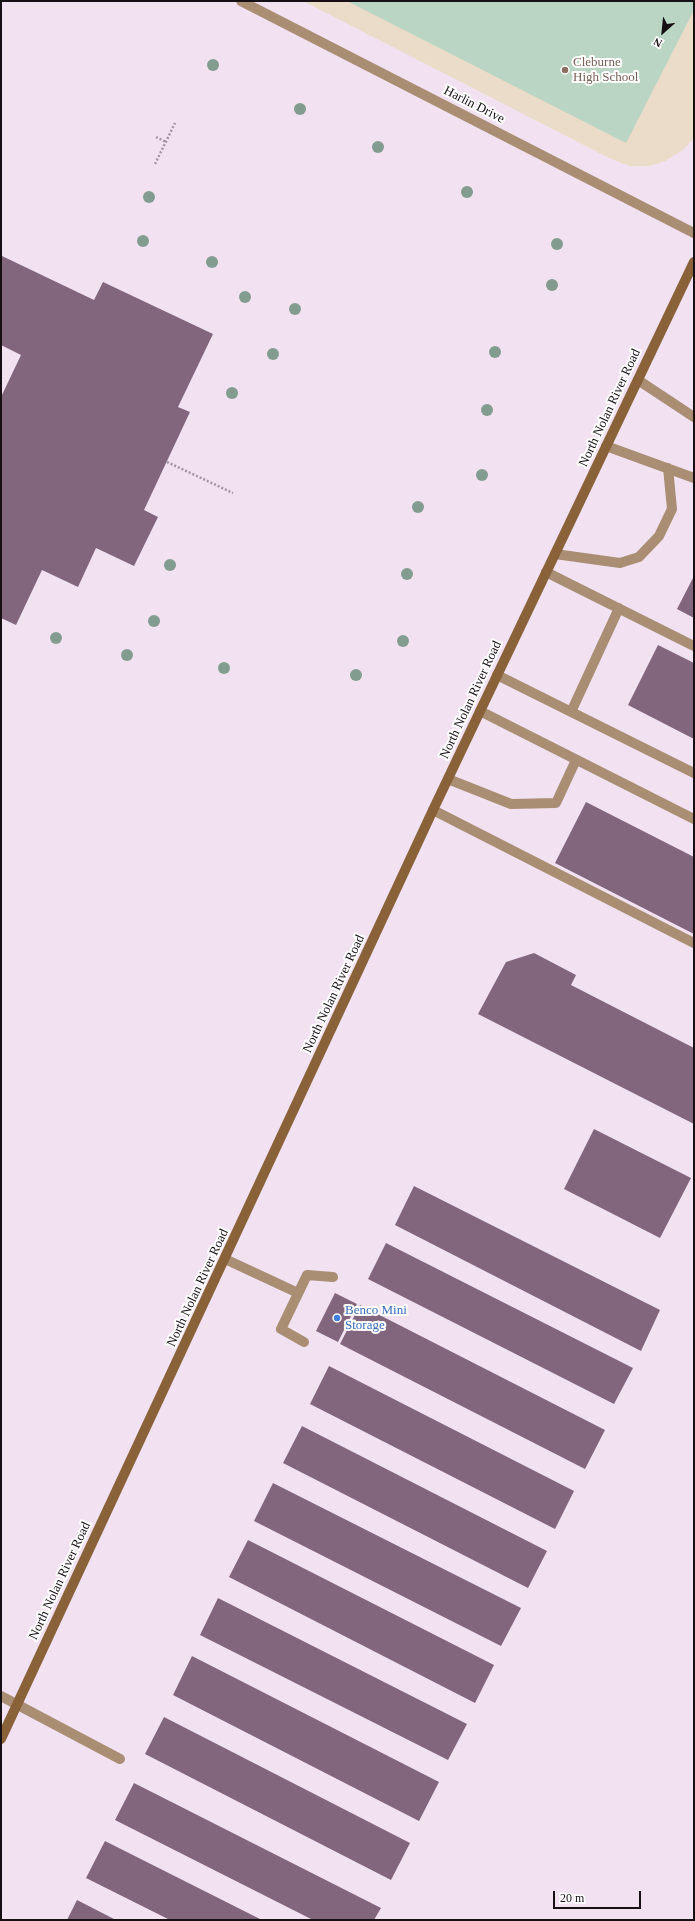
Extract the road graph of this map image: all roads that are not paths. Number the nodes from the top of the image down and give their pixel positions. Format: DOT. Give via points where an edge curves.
graph roads {
  1 [pos="241,1"];
  2 [pos="694,233"];
  3 [pos="694,262"];
  4 [pos="638,380"];
  5 [pos="694,417"];
  6 [pos="606,446"];
  7 [pos="668,468"];
  8 [pos="694,478"];
  9 [pos="555,554"];
  10 [pos="546,572"];
  11 [pos="619,608"];
  12 [pos="694,646"];
  13 [pos="497,675"];
  14 [pos="480,712"];
  15 [pos="571,712"];
  16 [pos="576,760"];
  17 [pos="694,773"];
  18 [pos="448,779"];
  19 [pos="433,810"];
  20 [pos="694,819"];
  21 [pos="694,943"];
  22 [pos="225,1259"];
  23 [pos="333,1277"];
  24 [pos="298,1294"];
  25 [pos="304,1342"];
  26 [pos="1,1696"];
  27 [pos="17,1704"];
  28 [pos="1,1739"];
  29 [pos="120,1760"];
  1 -- 2 [label="street, Harlin Drive"];
  3 -- 4 [label="main road, North Nolan River Road"];
  4 -- 5 [label="street"];
  4 -- 6 [label="main road, North Nolan River Road"];
  6 -- 7 [label="street"];
  6 -- 9 [label="main road, North Nolan River Road"];
  7 -- 8 [label="street"];
  7 -- 9 [label="street" via="672,509 660,536 639,557 620,563"];
  9 -- 10 [label="main road, North Nolan River Road"];
  10 -- 11 [label="street"];
  10 -- 13 [label="main road, North Nolan River Road"];
  11 -- 12 [label="street"];
  11 -- 15 [label="street"];
  13 -- 14 [label="main road, North Nolan River Road"];
  13 -- 15 [label="street"];
  14 -- 16 [label="street"];
  14 -- 18 [label="main road, North Nolan River Road"];
  15 -- 17 [label="street"];
  16 -- 18 [label="street" via="556,803 511,804"];
  16 -- 20 [label="street"];
  18 -- 19 [label="main road, North Nolan River Road"];
  19 -- 21 [label="street"];
  19 -- 22 [label="main road, North Nolan River Road"];
  22 -- 24 [label="street"];
  22 -- 27 [label="main road, North Nolan River Road"];
  23 -- 24 [label="street" via="307,1275"];
  24 -- 25 [label="street" via="281,1329"];
  26 -- 27 [label="street"];
  27 -- 28 [label="main road, North Nolan River Road"];
  27 -- 29 [label="street"];
}
